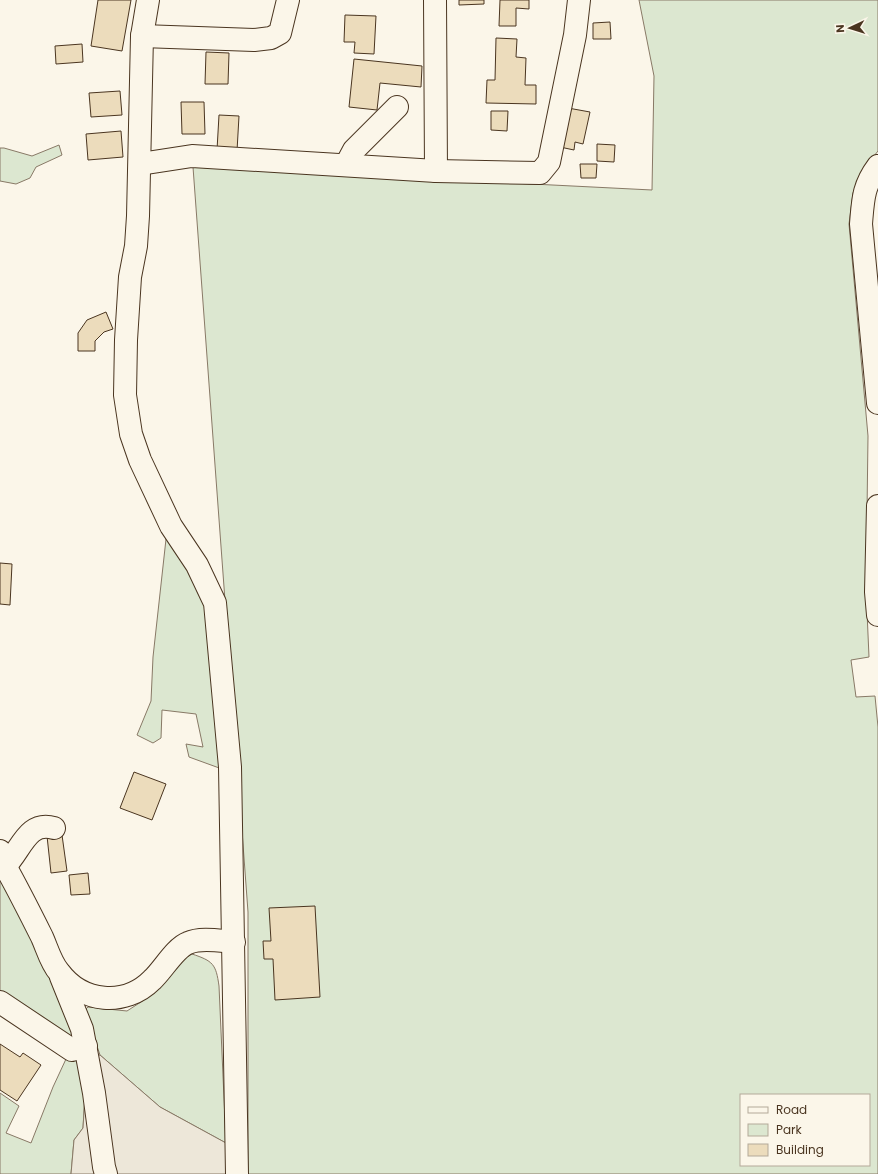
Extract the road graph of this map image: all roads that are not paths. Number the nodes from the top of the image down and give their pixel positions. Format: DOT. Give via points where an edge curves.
graph roads {
  1 [pos="148,0"];
  2 [pos="288,0"];
  3 [pos="435,0"];
  4 [pos="579,0"];
  5 [pos="142,36"];
  6 [pos="397,107"];
  7 [pos="140,164"];
  8 [pos="346,165"];
  9 [pos="878,166"];
  10 [pos="436,171"];
  11 [pos="878,403"];
  12 [pos="878,506"];
  13 [pos="878,615"];
  14 [pos="54,828"];
  15 [pos="2,861"];
  16 [pos="234,942"];
  17 [pos="59,972"];
  18 [pos="0,1002"];
  19 [pos="86,1046"];
  20 [pos="106,1174"];
  21 [pos="237,1174"];
  1 -- 5 [label="street"];
  2 -- 5 [label="street" via="280,33 271,38 254,40"];
  3 -- 10 [label="street"];
  4 -- 10 [label="street" via="575,35 549,162 540,173"];
  5 -- 7 [label="street"];
  6 -- 8 [label="street" via="354,150"];
  7 -- 8 [label="street" via="192,156"];
  7 -- 16 [label="street" via="136,246 130,277 125,395 131,434 140,460 171,526 197,565 215,603 230,767"];
  8 -- 10 [label="street"];
  9 -- 11 [label="street" via="869,179 864,195 861,224"];
  12 -- 13 [label="street"];
  14 -- 15 [label="street" via="39,826 29,833 14,858"];
  15 -- 17 [label="street"];
  16 -- 17 [label="street" via="206,940 188,943 152,981 134,993 120,997 108,999 91,996 75,988"];
  16 -- 21 [label="street"];
  17 -- 19 [label="street" via="82,1028"];
  18 -- 19 [label="street" via="72,1050"];
  19 -- 20 [label="street"];
}
